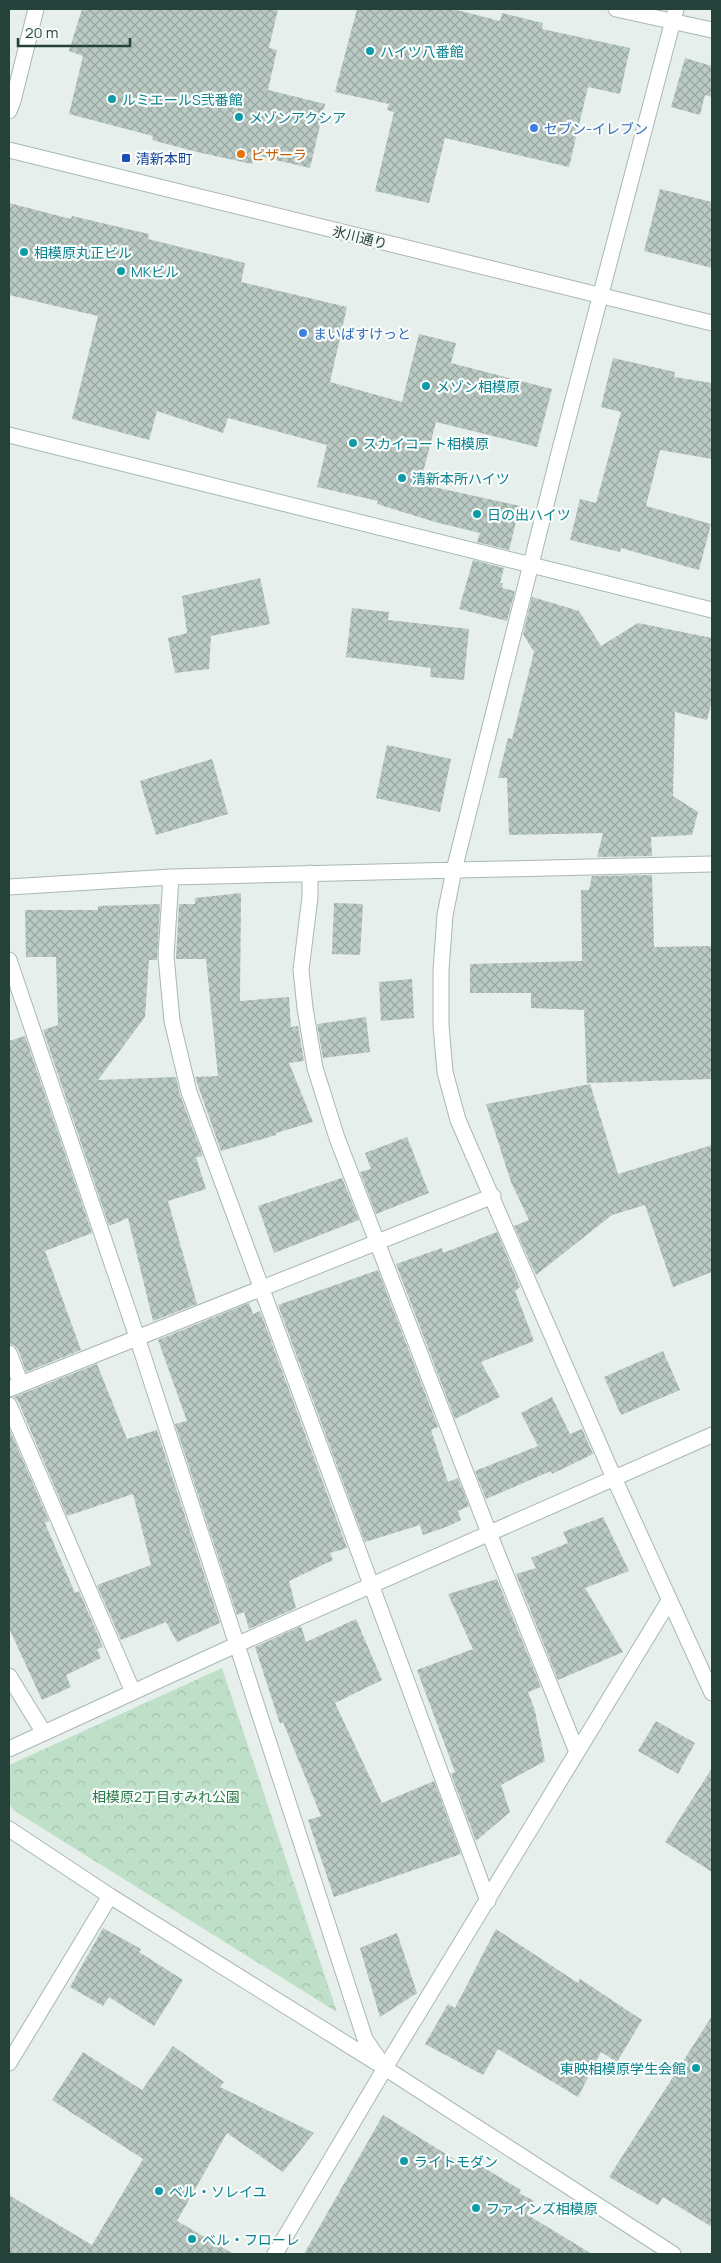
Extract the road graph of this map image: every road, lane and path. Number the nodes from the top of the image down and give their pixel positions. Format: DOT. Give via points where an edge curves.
graph roads {
  1 [pos="36,9"];
  2 [pos="616,9"];
  3 [pos="674,16"];
  4 [pos="712,30"];
  5 [pos="9,111"];
  6 [pos="9,150"];
  7 [pos="600,296"];
  8 [pos="712,323"];
  9 [pos="9,435"];
  10 [pos="531,564"];
  11 [pos="712,610"];
  12 [pos="712,864"];
  13 [pos="454,870"];
  14 [pos="310,873"];
  15 [pos="171,877"];
  16 [pos="9,887"];
  17 [pos="9,960"];
  18 [pos="492,1196"];
  19 [pos="378,1242"];
  20 [pos="263,1288"];
  21 [pos="137,1338"];
  22 [pos="9,1353"];
  23 [pos="15,1386"];
  24 [pos="9,1405"];
  25 [pos="712,1435"];
  26 [pos="614,1478"];
  27 [pos="489,1534"];
  28 [pos="370,1586"];
  29 [pos="669,1601"];
  30 [pos="236,1645"];
  31 [pos="9,1676"];
  32 [pos="133,1692"];
  33 [pos="712,1693"];
  34 [pos="44,1732"];
  35 [pos="9,1749"];
  36 [pos="577,1752"];
  37 [pos="9,1829"];
  38 [pos="110,1896"];
  39 [pos="488,1900"];
  40 [pos="9,2063"];
  41 [pos="385,2068"];
  42 [pos="275,2254"];
  43 [pos="673,2254"];
  1 -- 5 [label="street"];
  2 -- 3 [label="street"];
  3 -- 4 [label="street"];
  3 -- 7 [label="street"];
  6 -- 7 [label="street, 氷川通り"];
  7 -- 8 [label="street, 氷川通り"];
  7 -- 10 [label="street"];
  9 -- 10 [label="street"];
  10 -- 11 [label="street"];
  10 -- 13 [label="street"];
  12 -- 13 [label="street"];
  13 -- 14 [label="street"];
  13 -- 18 [label="street" via="445,915 441,971 445,1072 458,1120"];
  14 -- 15 [label="street"];
  14 -- 19 [label="street" via="301,970 315,1068"];
  15 -- 16 [label="street"];
  15 -- 20 [label="street" via="166,956 172,1021 189,1092"];
  17 -- 21 [label="street"];
  18 -- 19 [label="street"];
  18 -- 26 [label="street"];
  19 -- 20 [label="street"];
  19 -- 27 [label="street"];
  20 -- 21 [label="street"];
  20 -- 28 [label="street"];
  21 -- 23 [label="street"];
  21 -- 30 [label="street"];
  22 -- 23 [label="street"];
  24 -- 32 [label="street"];
  25 -- 26 [label="street"];
  26 -- 27 [label="street"];
  26 -- 29 [label="street"];
  27 -- 28 [label="street"];
  27 -- 36 [label="street"];
  28 -- 30 [label="street"];
  28 -- 39 [label="street"];
  29 -- 33 [label="street"];
  29 -- 36 [label="street"];
  30 -- 32 [label="street"];
  30 -- 41 [label="street" via="365,2039"];
  31 -- 34 [label="street"];
  32 -- 34 [label="street"];
  34 -- 35 [label="street"];
  36 -- 39 [label="street"];
  37 -- 38 [label="street"];
  38 -- 40 [label="street"];
  38 -- 41 [label="street"];
  39 -- 41 [label="street"];
  41 -- 42 [label="street"];
  41 -- 43 [label="street"];
}
